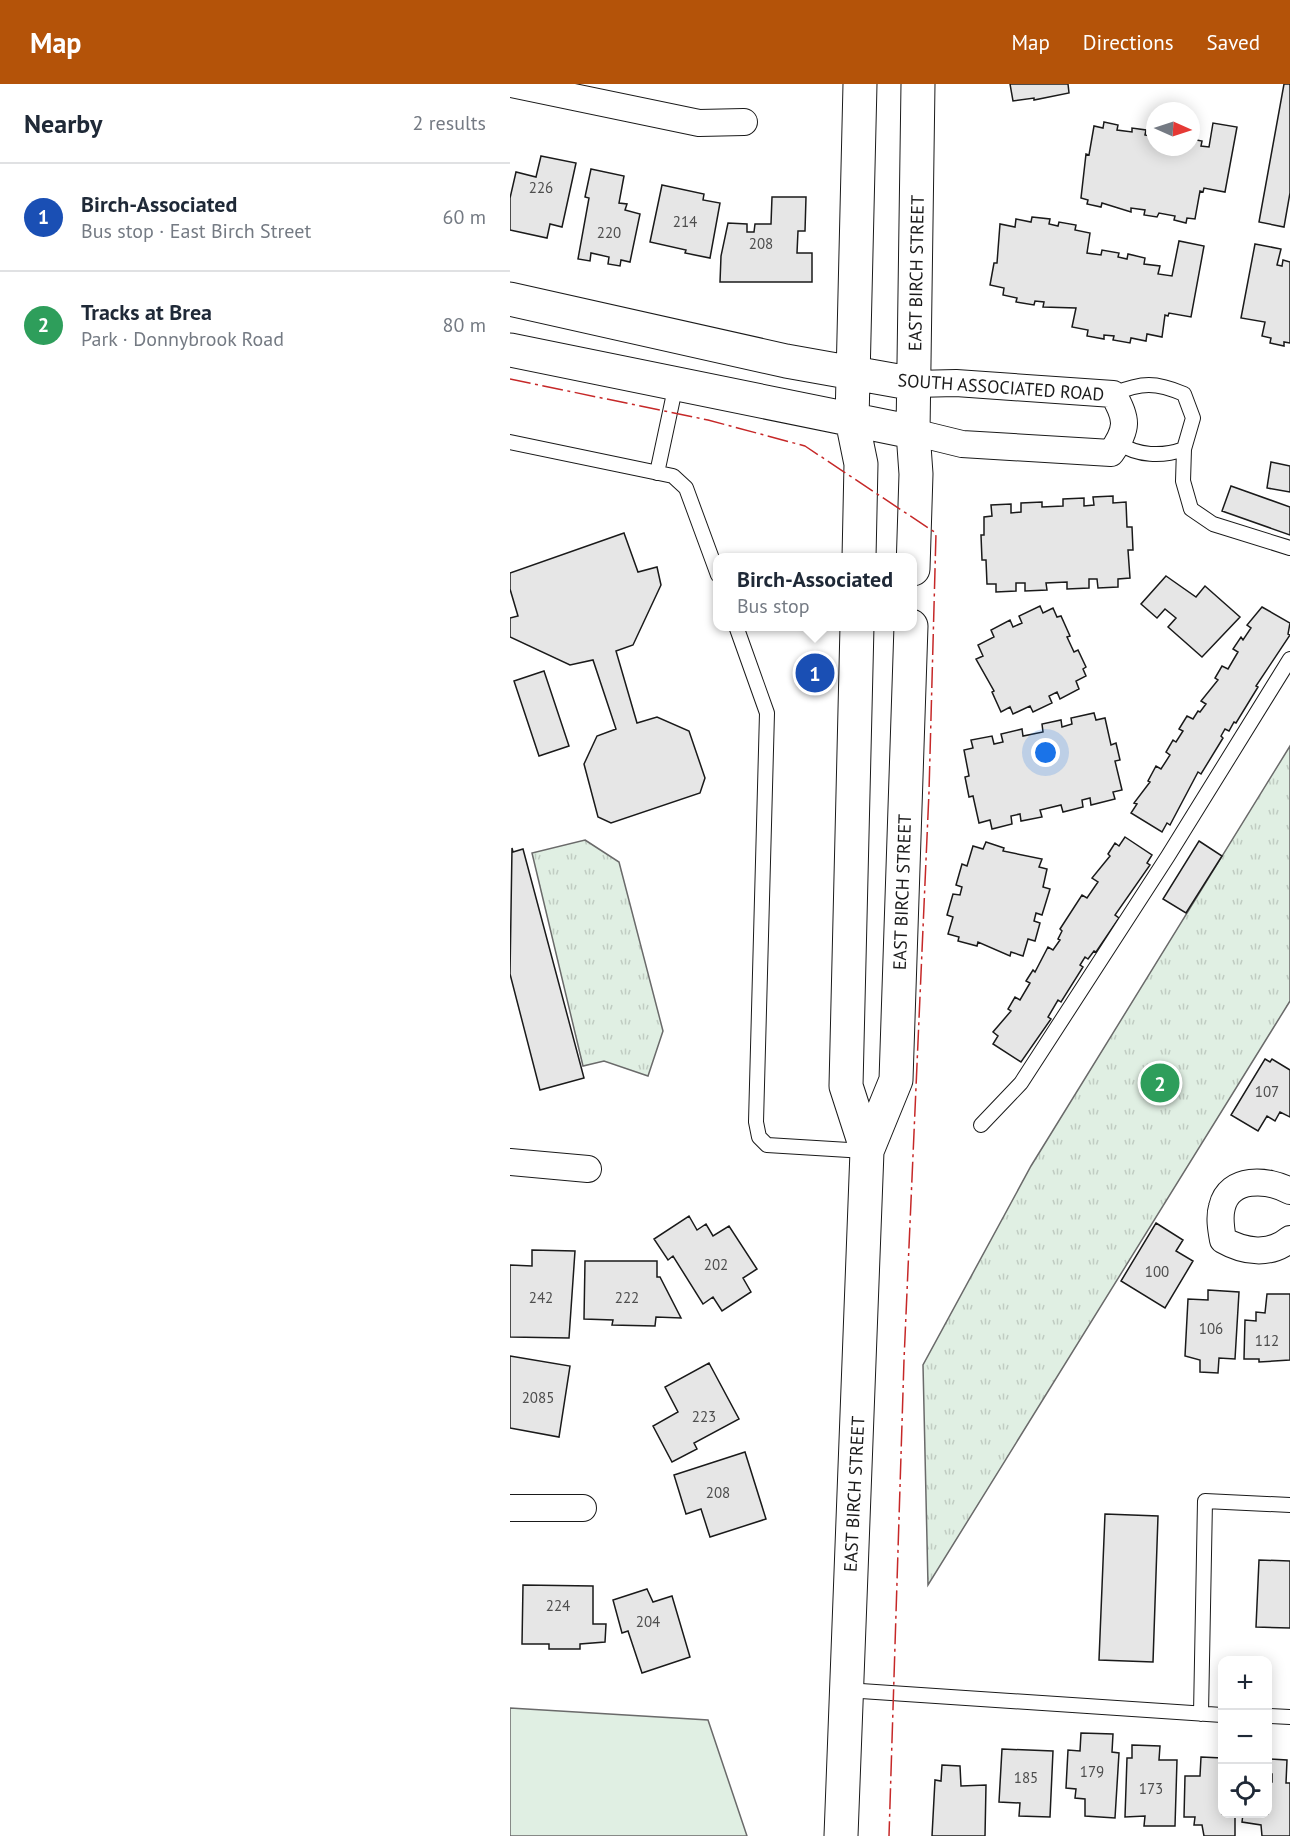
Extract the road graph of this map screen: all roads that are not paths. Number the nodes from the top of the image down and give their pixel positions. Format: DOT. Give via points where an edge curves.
graph roads {
  1 [pos="511,84"];
  2 [pos="860,84"];
  3 [pos="918,84"];
  4 [pos="744,122"];
  5 [pos="510,299"];
  6 [pos="510,350"];
  7 [pos="853,373"];
  8 [pos="676,384"];
  9 [pos="915,384"];
  10 [pos="1113,394"];
  11 [pos="852,420"];
  12 [pos="913,432"];
  13 [pos="510,442"];
  14 [pos="1118,443"];
  15 [pos="1184,449"];
  16 [pos="657,472"];
  17 [pos="1290,548"];
  18 [pos="859,553"];
  19 [pos="913,553"];
  20 [pos="713,564"];
  21 [pos="737,631"];
  22 [pos="857,631"];
  23 [pos="910,631"];
  24 [pos="1290,659"];
  25 [pos="981,1125"];
  26 [pos="867,1151"];
  27 [pos="510,1162"];
  28 [pos="588,1169"];
  29 [pos="1290,1191"];
  30 [pos="1290,1239"];
  31 [pos="1290,1505"];
  32 [pos="510,1508"];
  33 [pos="583,1508"];
  34 [pos="846,1690"];
  35 [pos="1201,1714"];
  36 [pos="1218,1715"];
  37 [pos="1272,1716"];
  38 [pos="1290,1716"];
  39 [pos="841,1836"];
  1 -- 4 [label="street" via="699,123"];
  2 -- 7 [label="street"];
  3 -- 9 [label="street, EAST BIRCH STREET"];
  5 -- 7 [label="street, SOUTH ASSOCIATED ROAD"];
  6 -- 8 [label="street"];
  7 -- 9 [label="street, SOUTH ASSOCIATED ROAD"];
  7 -- 11 [label="street"];
  8 -- 11 [label="street"];
  8 -- 16 [label="lane"];
  9 -- 10 [label="street, SOUTH ASSOCIATED ROAD" via="956,383"];
  9 -- 12 [label="street, EAST BIRCH STREET"];
  10 -- 14 [label="street, SOUTH ASSOCIATED ROAD" via="1125,414 1123,436"];
  10 -- 15 [label="lane" via="1158,383 1185,394 1193,418"];
  11 -- 12 [label="street"];
  11 -- 18 [label="street" via="861,464"];
  12 -- 14 [label="street" via="962,444 1112,453"];
  12 -- 19 [label="street, EAST BIRCH STREET" via="916,474"];
  13 -- 16 [label="lane"];
  14 -- 15 [label="lane" via="1132,452 1168,455"];
  15 -- 17 [label="lane" via="1183,481 1191,508 1213,524"];
  16 -- 20 [label="lane" via="673,476 686,488"];
  21 -- 26 [label="lane" via="767,713 756,1122 759,1137 766,1145"];
  22 -- 26 [label="street, EAST BIRCH STREET" via="846,1086"];
  23 -- 26 [label="street, EAST BIRCH STREET" via="896,1080"];
  24 -- 25 [label="lane" via="1021,1083"];
  26 -- 34 [label="street, EAST BIRCH STREET"];
  27 -- 28 [label="street"];
  29 -- 30 [label="street" via="1257,1182 1240,1184 1227,1193 1221,1207 1223,1240 1242,1251 1266,1250"];
  31 -- 35 [label="lane" via="1205,1501"];
  32 -- 33 [label="street"];
  34 -- 35 [label="lane"];
  34 -- 39 [label="street, EAST BIRCH STREET"];
  35 -- 36 [label="lane"];
  37 -- 38 [label="lane"];
}
